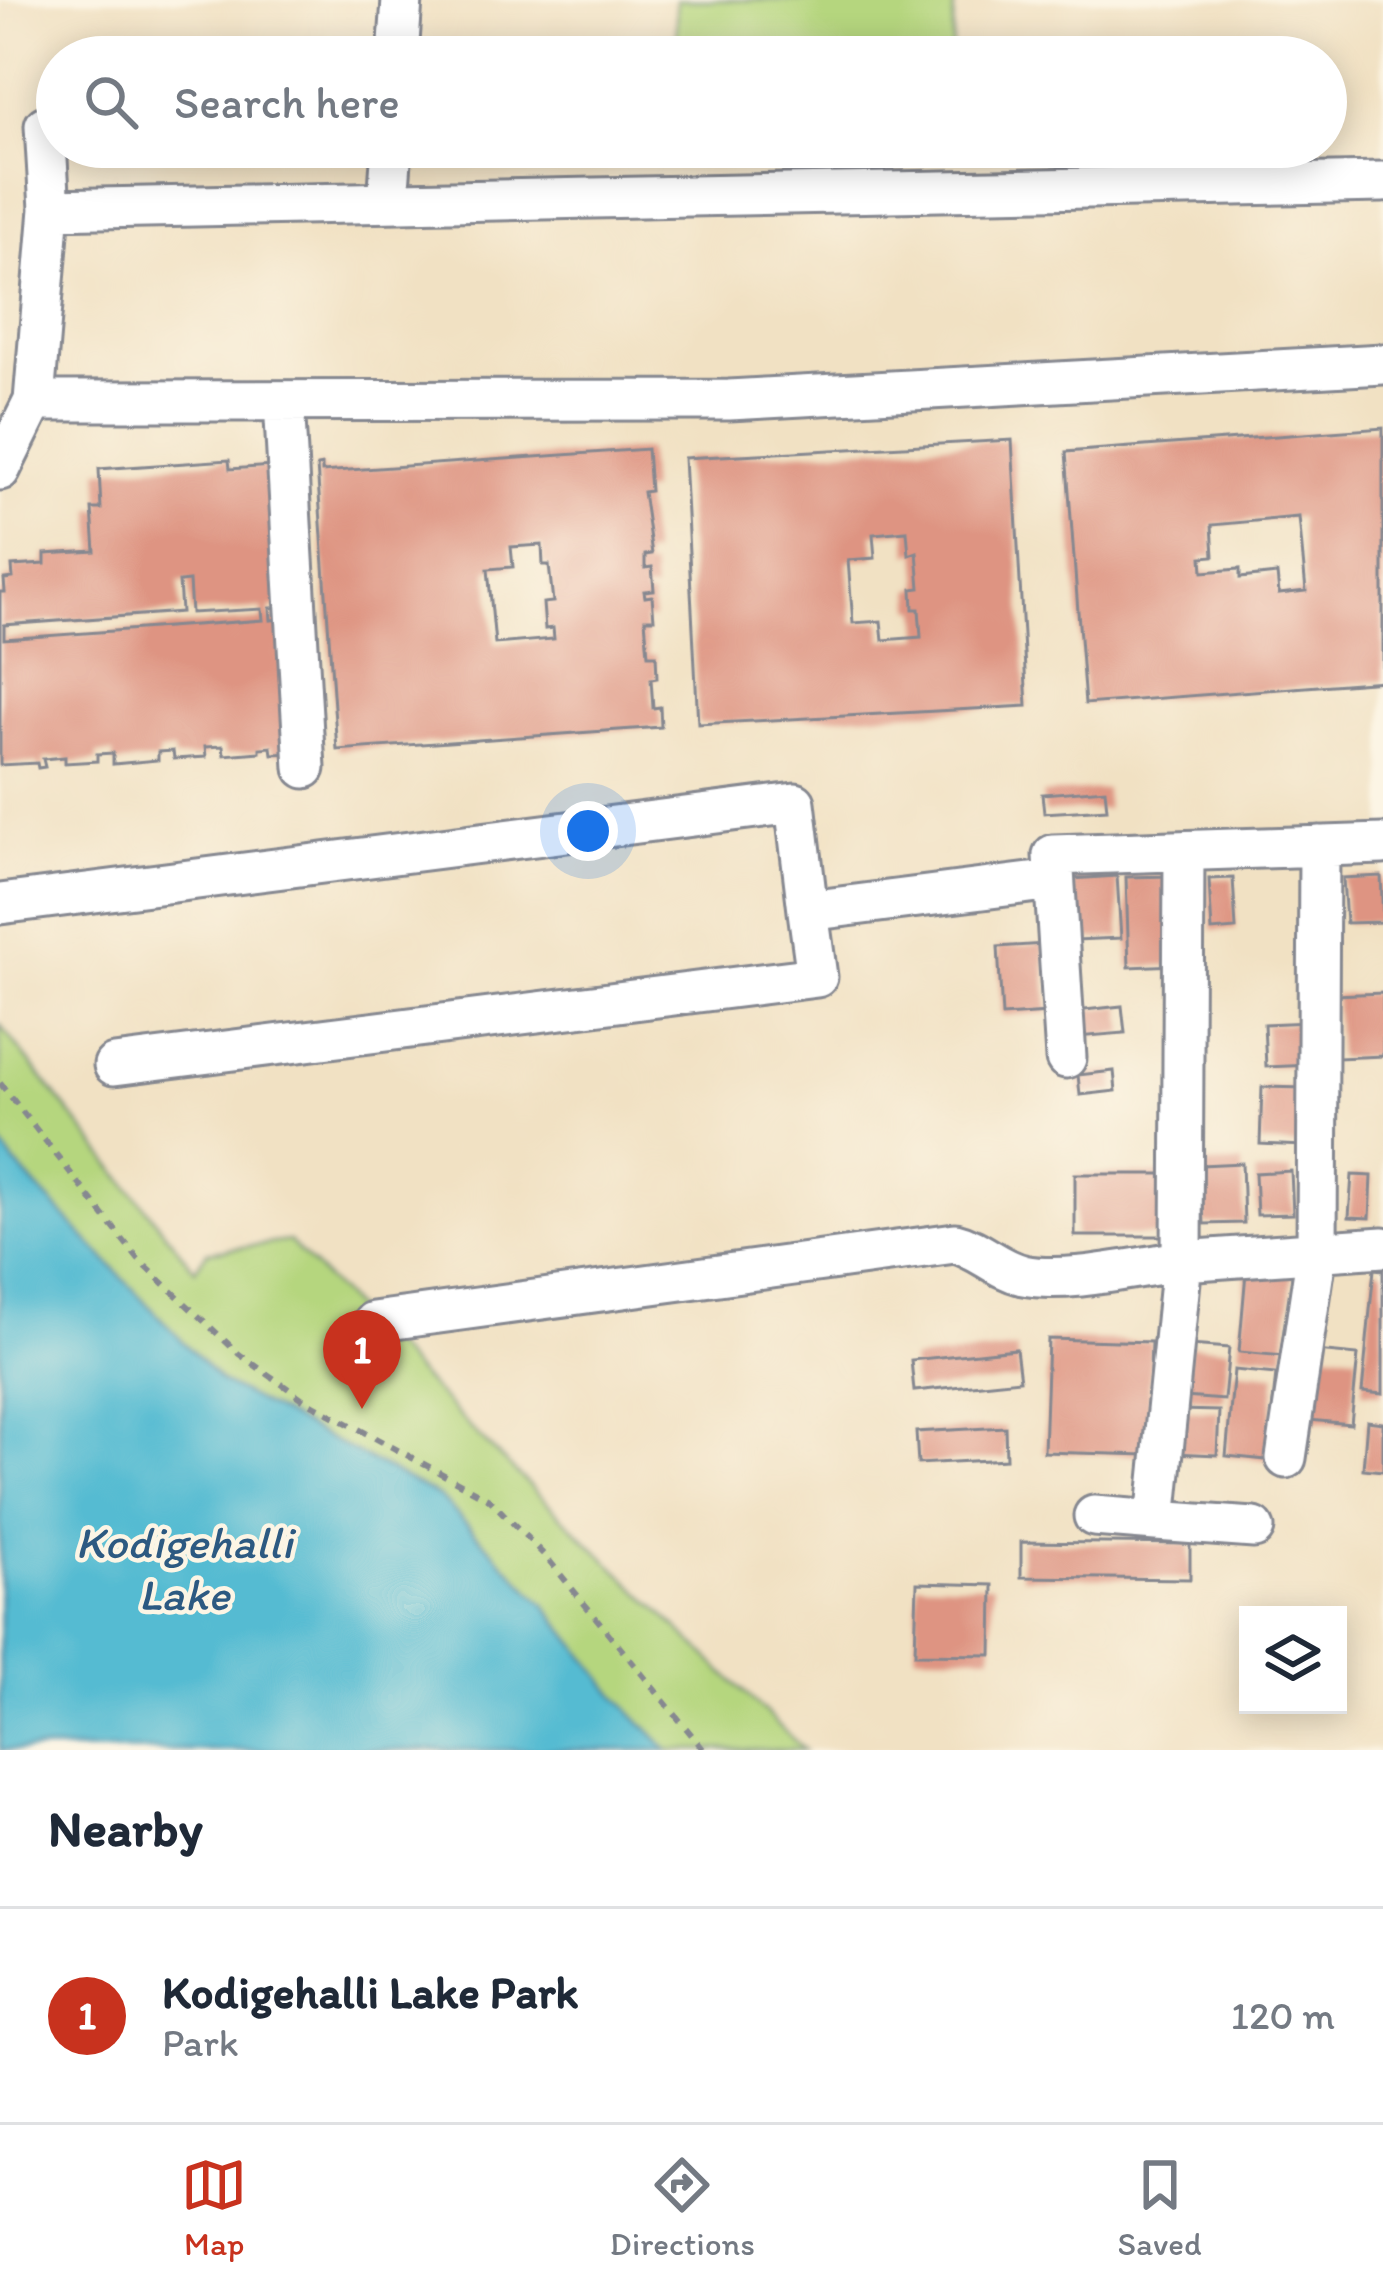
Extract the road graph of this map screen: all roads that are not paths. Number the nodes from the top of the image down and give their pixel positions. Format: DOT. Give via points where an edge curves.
graph roads {
  1 [pos="402,0"];
  2 [pos="399,36"];
  3 [pos="48,168"];
  4 [pos="390,168"];
  5 [pos="1383,182"];
  6 [pos="388,202"];
  7 [pos="50,209"];
  8 [pos="1383,364"];
  9 [pos="34,401"];
  10 [pos="284,401"];
  11 [pos="0,470"];
  12 [pos="305,768"];
  13 [pos="1383,844"];
  14 [pos="1319,846"];
  15 [pos="1184,851"];
  16 [pos="1054,880"];
  17 [pos="0,904"];
  18 [pos="808,911"];
  19 [pos="1066,1058"];
  20 [pos="114,1066"];
  21 [pos="1383,1246"];
  22 [pos="1317,1250"];
  23 [pos="1182,1261"];
  24 [pos="373,1322"];
  25 [pos="1286,1458"];
  26 [pos="1094,1516"];
  27 [pos="1156,1521"];
  28 [pos="1254,1528"];
  1 -- 2 [label="street"];
  3 -- 7 [label="street"];
  4 -- 6 [label="street"];
  5 -- 6 [label="street"];
  6 -- 7 [label="street"];
  7 -- 9 [label="street"];
  8 -- 10 [label="street" via="729,400"];
  9 -- 10 [label="street"];
  9 -- 11 [label="street"];
  10 -- 12 [label="street"];
  13 -- 14 [label="street"];
  14 -- 15 [label="street"];
  14 -- 22 [label="street"];
  15 -- 16 [label="street" via="1053,856"];
  15 -- 23 [label="street"];
  16 -- 18 [label="street"];
  16 -- 19 [label="street"];
  17 -- 18 [label="street" via="795,803"];
  18 -- 20 [label="street" via="817,976"];
  21 -- 22 [label="street"];
  22 -- 23 [label="street"];
  22 -- 25 [label="street"];
  23 -- 24 [label="street" via="1048,1277 1001,1268 955,1243"];
  23 -- 27 [label="street"];
  26 -- 27 [label="street"];
  27 -- 28 [label="street"];
}
